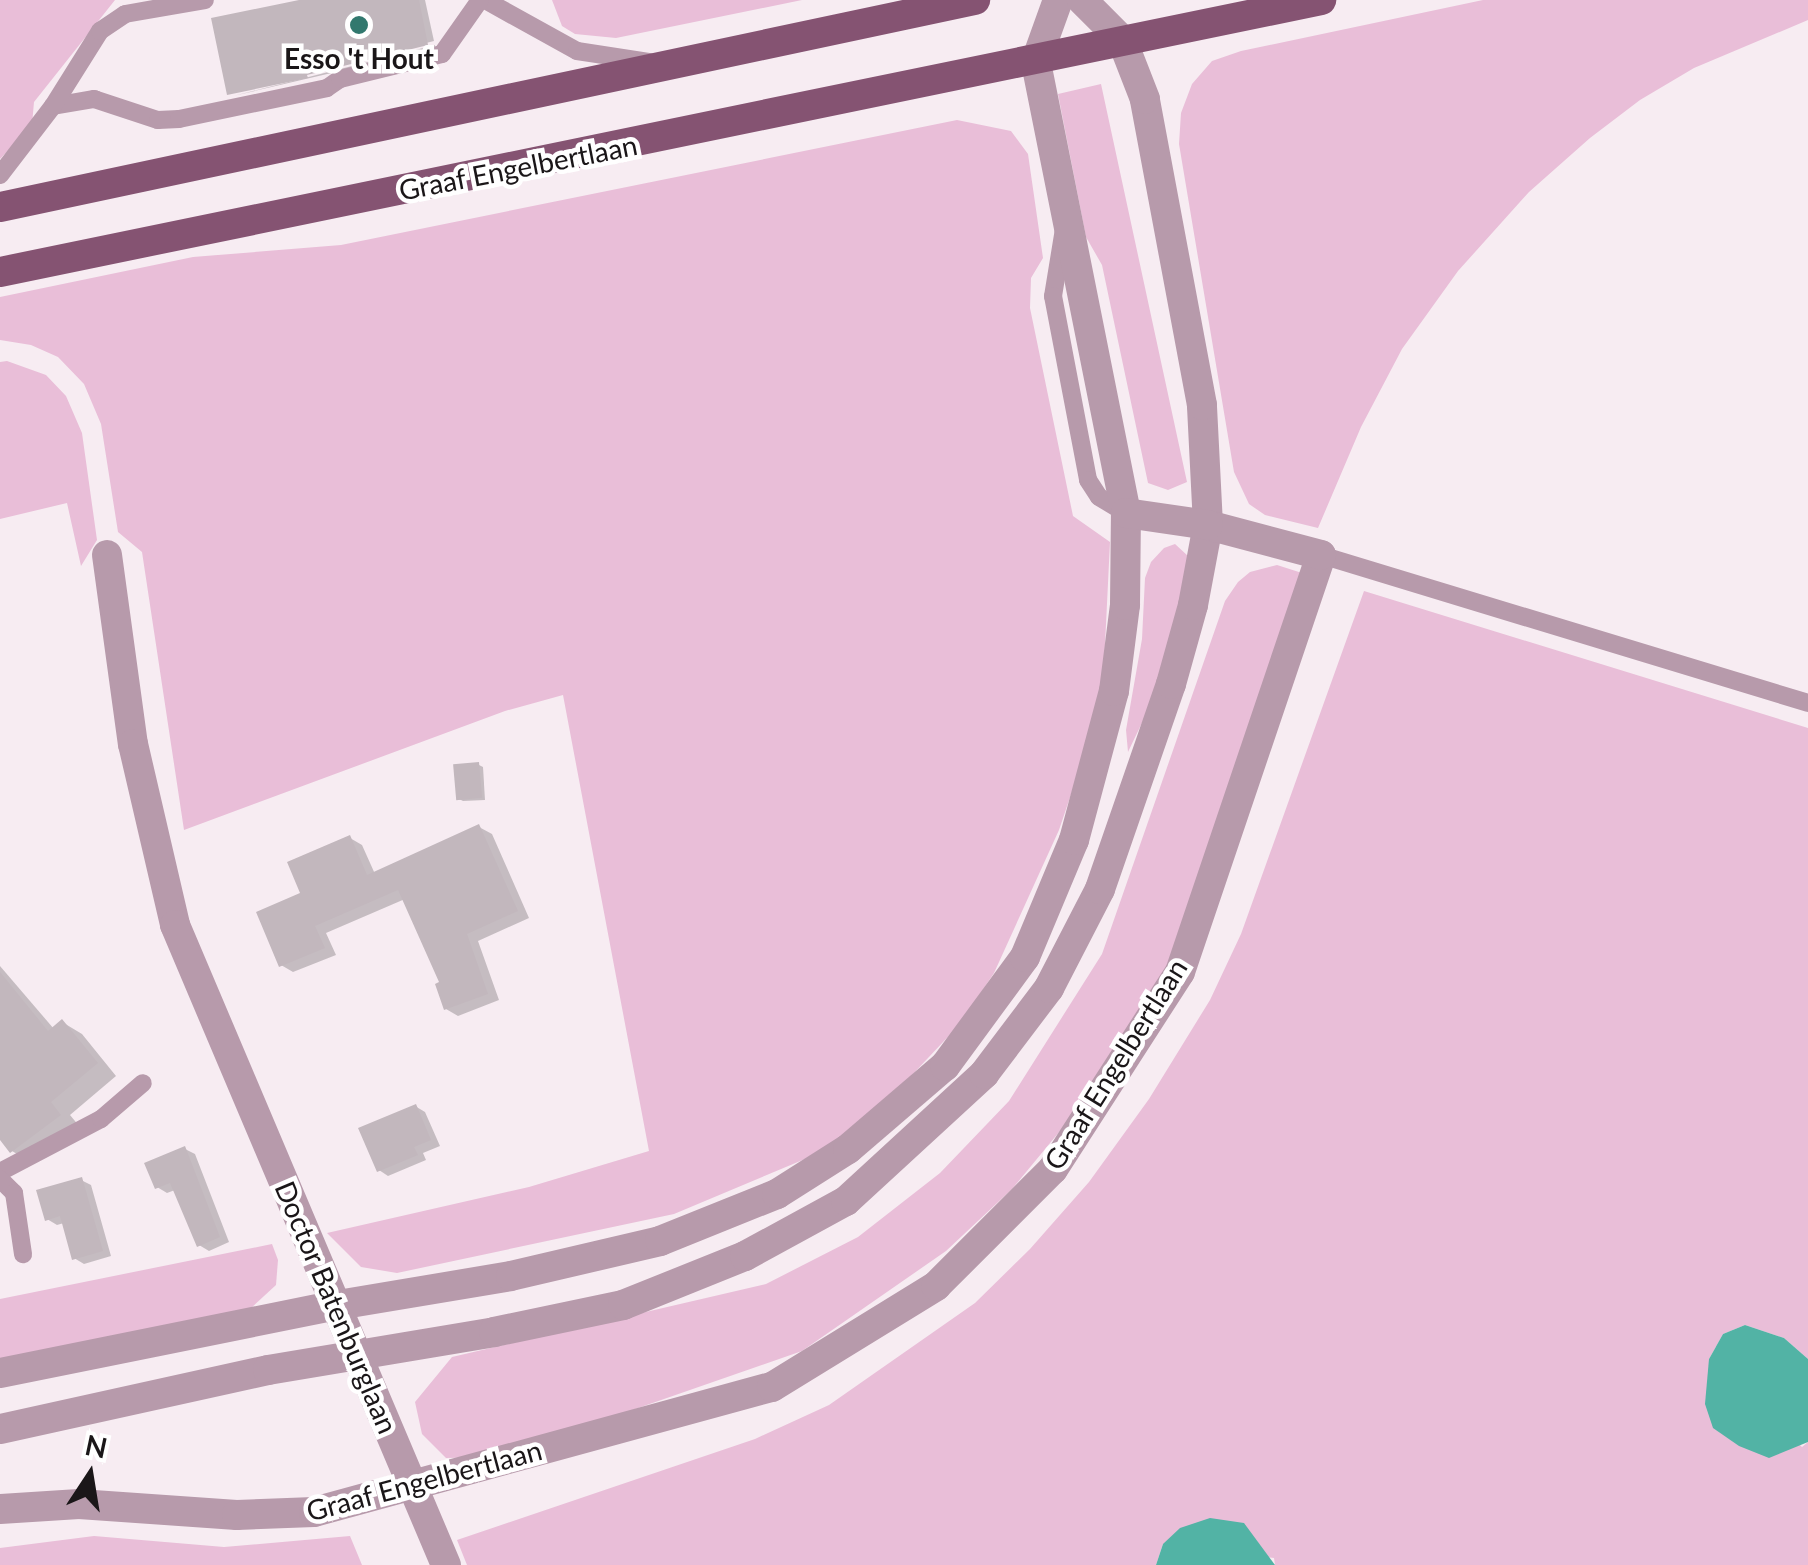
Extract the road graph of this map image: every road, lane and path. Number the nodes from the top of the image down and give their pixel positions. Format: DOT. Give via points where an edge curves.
graph roads {
  1 [pos="205,0"];
  2 [pos="483,0"];
  3 [pos="976,0"];
  4 [pos="1058,0"];
  5 [pos="1082,0"];
  6 [pos="1321,0"];
  7 [pos="1122,40"];
  8 [pos="1036,61"];
  9 [pos="670,65"];
  10 [pos="53,106"];
  11 [pos="0,176"];
  12 [pos="0,207"];
  13 [pos="0,272"];
  14 [pos="1126,512"];
  15 [pos="1208,524"];
  16 [pos="107,555"];
  17 [pos="1321,555"];
  18 [pos="1808,703"];
  19 [pos="143,1083"];
  20 [pos="0,1176"];
  21 [pos="23,1254"];
  22 [pos="338,1304"];
  23 [pos="359,1355"];
  24 [pos="0,1373"];
  25 [pos="0,1429"];
  26 [pos="412,1486"];
  27 [pos="0,1509"];
  28 [pos="446,1565"];
  1 -- 10 [label="lane" via="125,14 100,31"];
  2 -- 9 [label="lane" via="578,51"];
  2 -- 10 [label="lane" via="442,54 327,88 179,119 158,120 94,99"];
  3 -- 9 [label="main road"];
  4 -- 8 [label="street"];
  5 -- 7 [label="street"];
  6 -- 7 [label="main road, Graaf Engelbertlaan"];
  7 -- 8 [label="main road, Graaf Engelbertlaan"];
  7 -- 15 [label="street" via="1144,99 1202,405"];
  8 -- 13 [label="main road, Graaf Engelbertlaan"];
  8 -- 14 [label="street"];
  9 -- 12 [label="main road"];
  10 -- 11 [label="lane"];
  14 -- 15 [label="street"];
  14 -- 22 [label="street" via="1125,605 1114,691 1074,840 1025,957 944,1066 848,1149 777,1194 660,1242 511,1276"];
  15 -- 17 [label="street"];
  15 -- 23 [label="street" via="1171,684 1100,888 1048,988 984,1074 928,1130 846,1201 745,1256 623,1305"];
  16 -- 22 [label="street, Doctor Batenburglaan" via="125,746 175,925 243,1108"];
  17 -- 18 [label="lane"];
  17 -- 26 [label="street, Graaf Engelbertlaan" via="1180,972 1053,1169 936,1286 772,1386"];
  19 -- 20 [label="lane" via="101,1119"];
  20 -- 21 [label="lane" via="14,1192"];
  22 -- 23 [label="street, Doctor Batenburglaan"];
  22 -- 24 [label="street"];
  23 -- 25 [label="street"];
  23 -- 26 [label="street, Doctor Batenburglaan"];
  26 -- 27 [label="street, Graaf Engelbertlaan" via="276,1516 122,1504"];
  26 -- 28 [label="street, Doctor Batenburglaan"];
}
